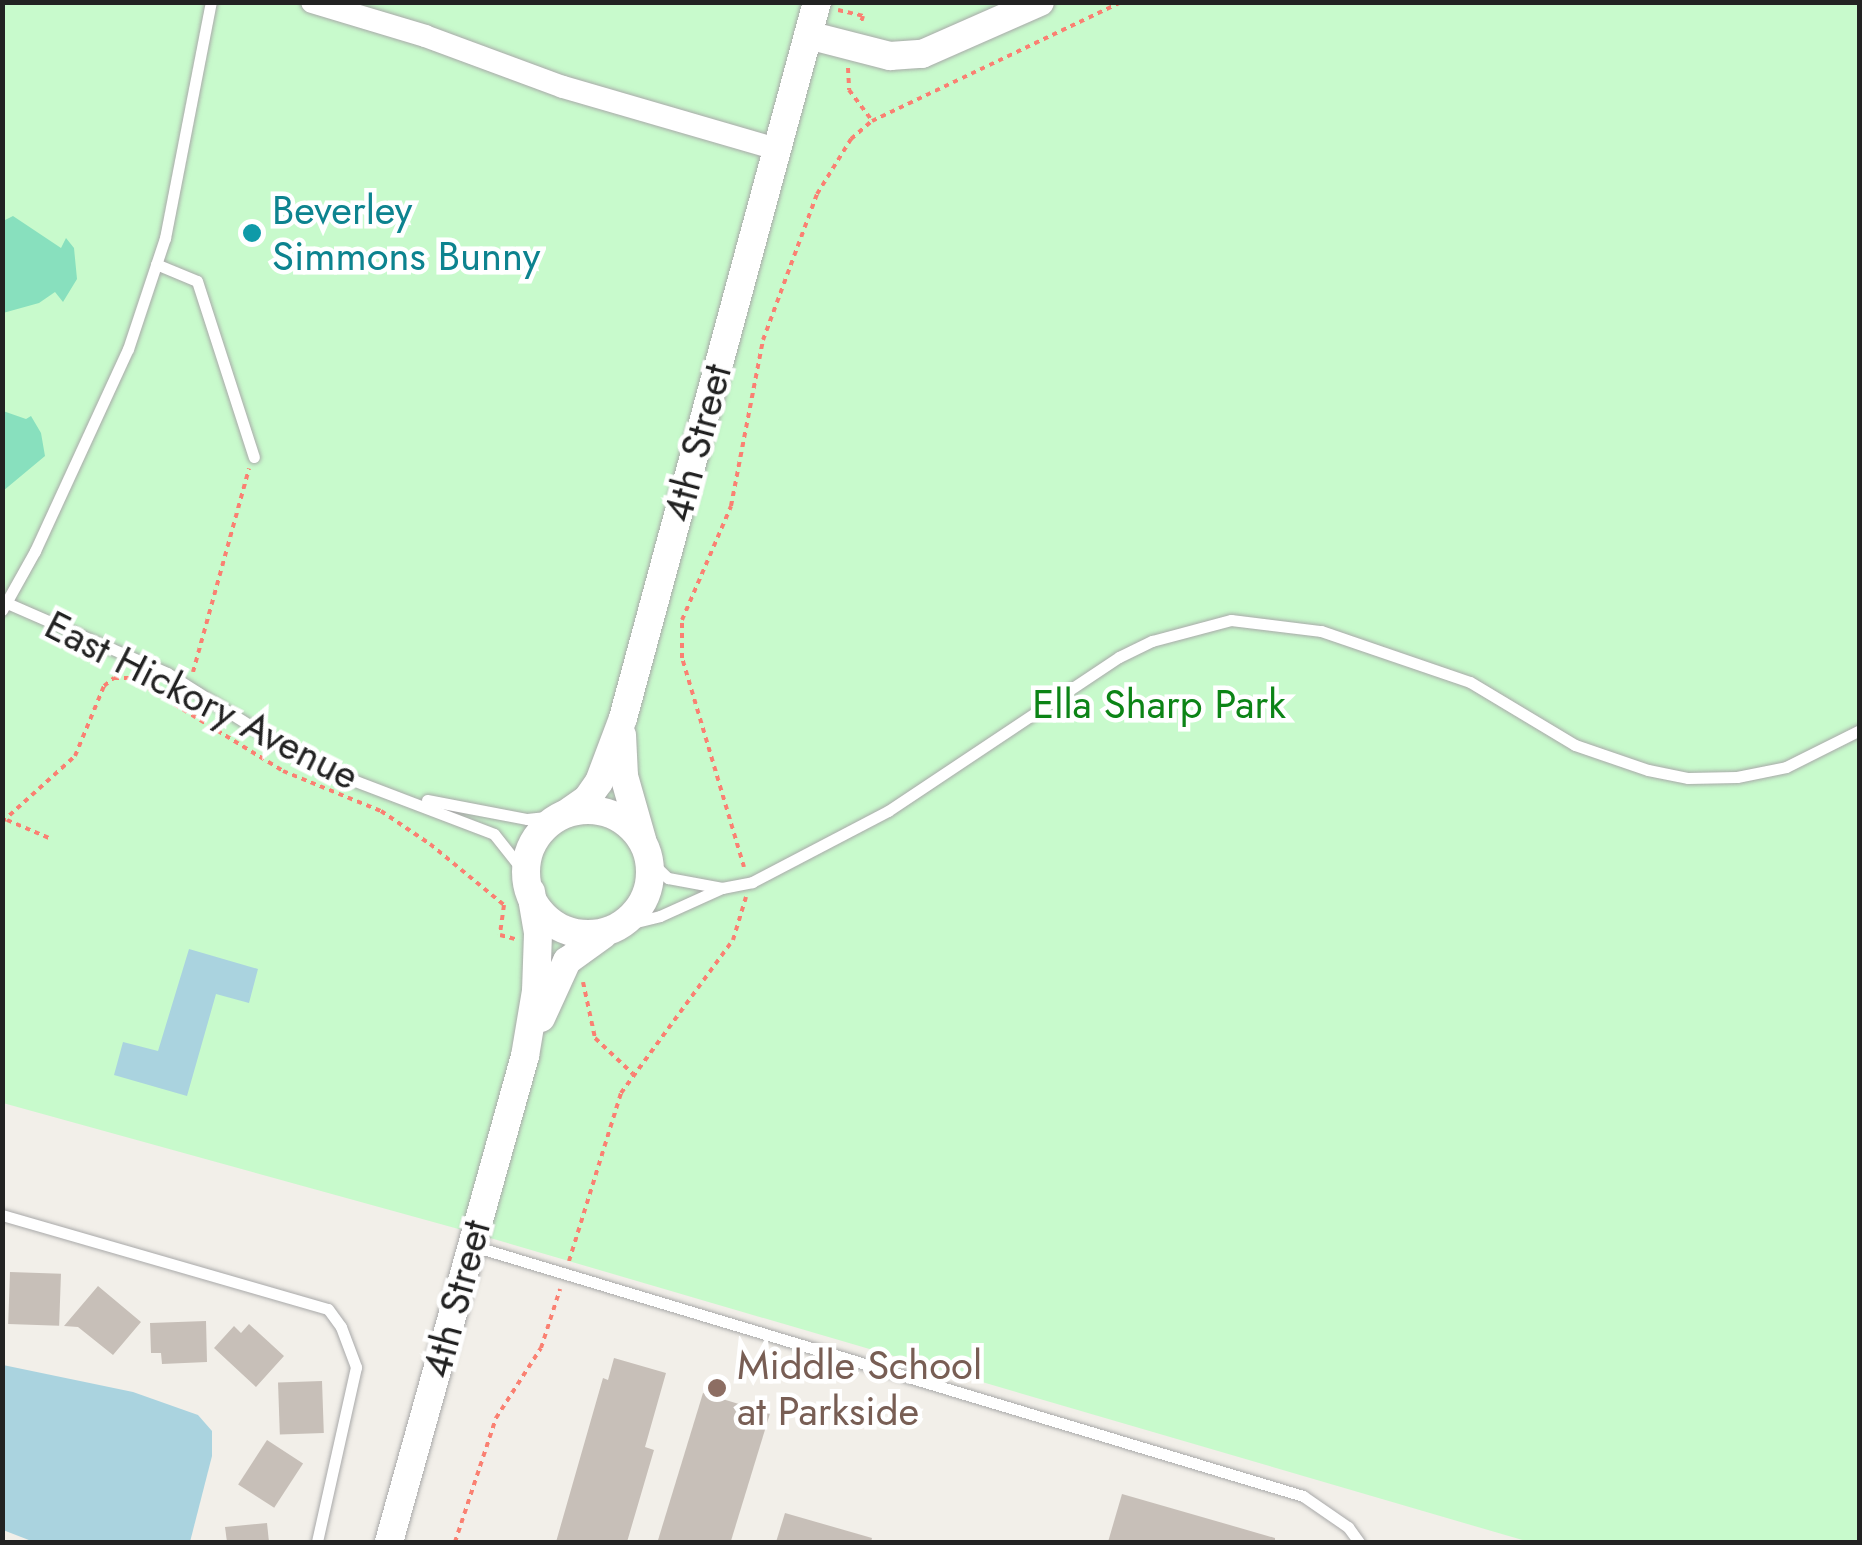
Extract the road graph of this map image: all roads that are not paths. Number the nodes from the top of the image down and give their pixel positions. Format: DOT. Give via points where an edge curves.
graph roads {
  1 [pos="211,2"];
  2 [pos="312,2"];
  3 [pos="817,2"];
  4 [pos="1040,2"];
  5 [pos="808,34"];
  6 [pos="774,159"];
  7 [pos="156,264"];
  8 [pos="254,457"];
  9 [pos="5,607"];
  10 [pos="623,718"];
  11 [pos="1860,730"];
  12 [pos="398,794"];
  13 [pos="562,814"];
  14 [pos="646,852"];
  15 [pos="530,884"];
  16 [pos="722,888"];
  17 [pos="614,929"];
  18 [pos="525,1056"];
  19 [pos="2,1215"];
  20 [pos="468,1244"];
  21 [pos="317,1542"];
  22 [pos="388,1542"];
  23 [pos="1359,1542"];
  1 -- 7 [label="lane"];
  2 -- 6 [label="street"];
  3 -- 5 [label="street, 4th Street"];
  4 -- 5 [label="street" via="922,54 890,56"];
  5 -- 6 [label="street, 4th Street"];
  6 -- 10 [label="street, 4th Street"];
  7 -- 8 [label="lane" via="197,281"];
  7 -- 9 [label="lane" via="114,384"];
  9 -- 12 [label="lane, East Hickory Avenue" via="167,673 289,750"];
  10 -- 13 [label="street, 4th Street" via="599,782"];
  10 -- 14 [label="street, 4th Street" via="624,776"];
  11 -- 16 [label="lane" via="1786,767 1688,778 1575,746 1470,682 1321,631 1231,620 1119,657 888,811 752,882"];
  12 -- 13 [label="lane, East Hickory Avenue" via="526,819"];
  12 -- 15 [label="lane, East Hickory Avenue" via="494,834"];
  13 -- 14 [label="street" via="609,814 626,822"];
  13 -- 15 [label="street" via="534,841"];
  14 -- 16 [label="lane" via="668,878"];
  14 -- 17 [label="street" via="645,894"];
  15 -- 17 [label="street" via="544,917 560,929 586,936"];
  15 -- 18 [label="street, 4th Street" via="538,932"];
  16 -- 17 [label="lane"];
  17 -- 18 [label="street, 4th Street" via="568,960"];
  18 -- 20 [label="street, 4th Street"];
  19 -- 21 [label="lane" via="328,1308 356,1368"];
  20 -- 22 [label="street, 4th Street"];
  20 -- 23 [label="lane" via="1303,1496"];
}
